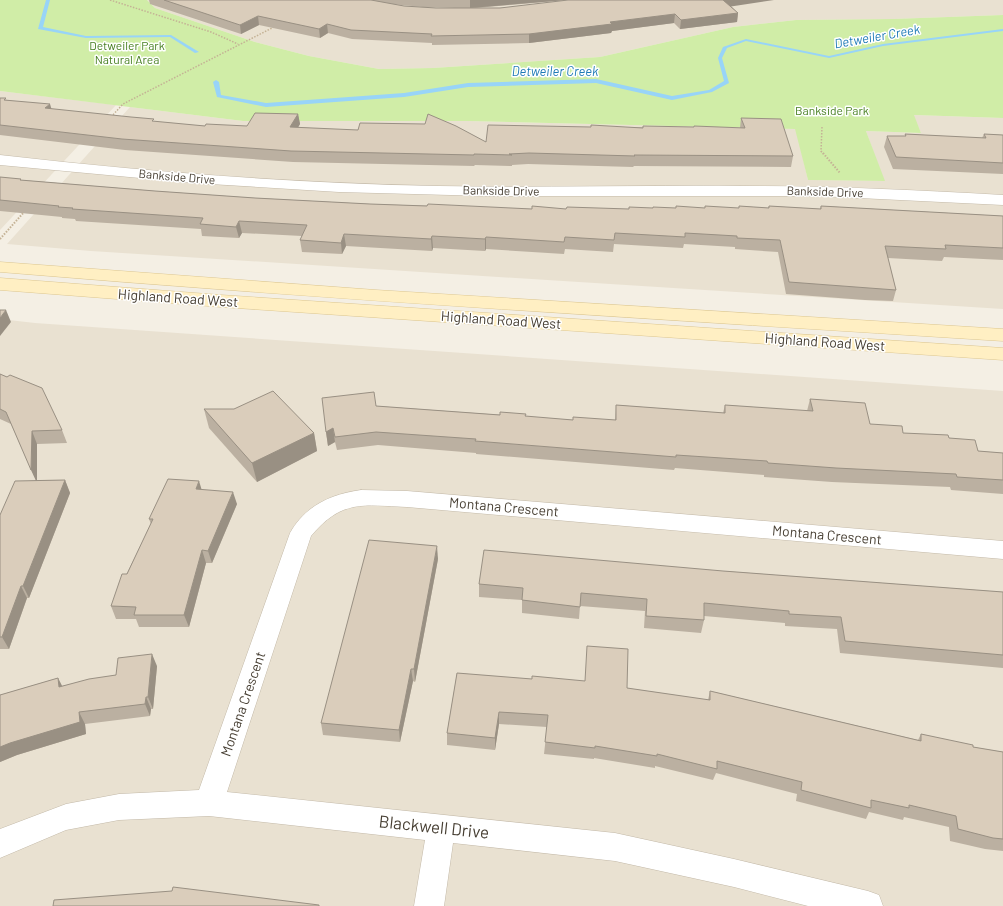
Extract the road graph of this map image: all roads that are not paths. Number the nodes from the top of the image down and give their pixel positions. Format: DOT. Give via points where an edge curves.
graph roads {
  1 [pos="0,160"];
  2 [pos="1003,200"];
  3 [pos="0,267"];
  4 [pos="0,284"];
  5 [pos="1003,335"];
  6 [pos="1003,354"];
  7 [pos="1003,550"];
  8 [pos="209,803"];
  9 [pos="442,828"];
  10 [pos="0,844"];
  11 [pos="429,906"];
  12 [pos="868,906"];
  1 -- 2 [label="street, Bankside Drive" via="194,179 389,190 789,191"];
  3 -- 5 [label="main road, Highland Road West" via="129,278"];
  4 -- 6 [label="main road, Highland Road West"];
  7 -- 8 [label="street, Montana Crescent" via="407,499 364,497 337,503 318,514 301,533"];
  8 -- 9 [label="street, Blackwell Drive"];
  8 -- 10 [label="street, Blackwell Drive" via="119,807 66,817"];
  9 -- 11 [label="street"];
  9 -- 12 [label="street, Blackwell Drive" via="615,847"];
}
